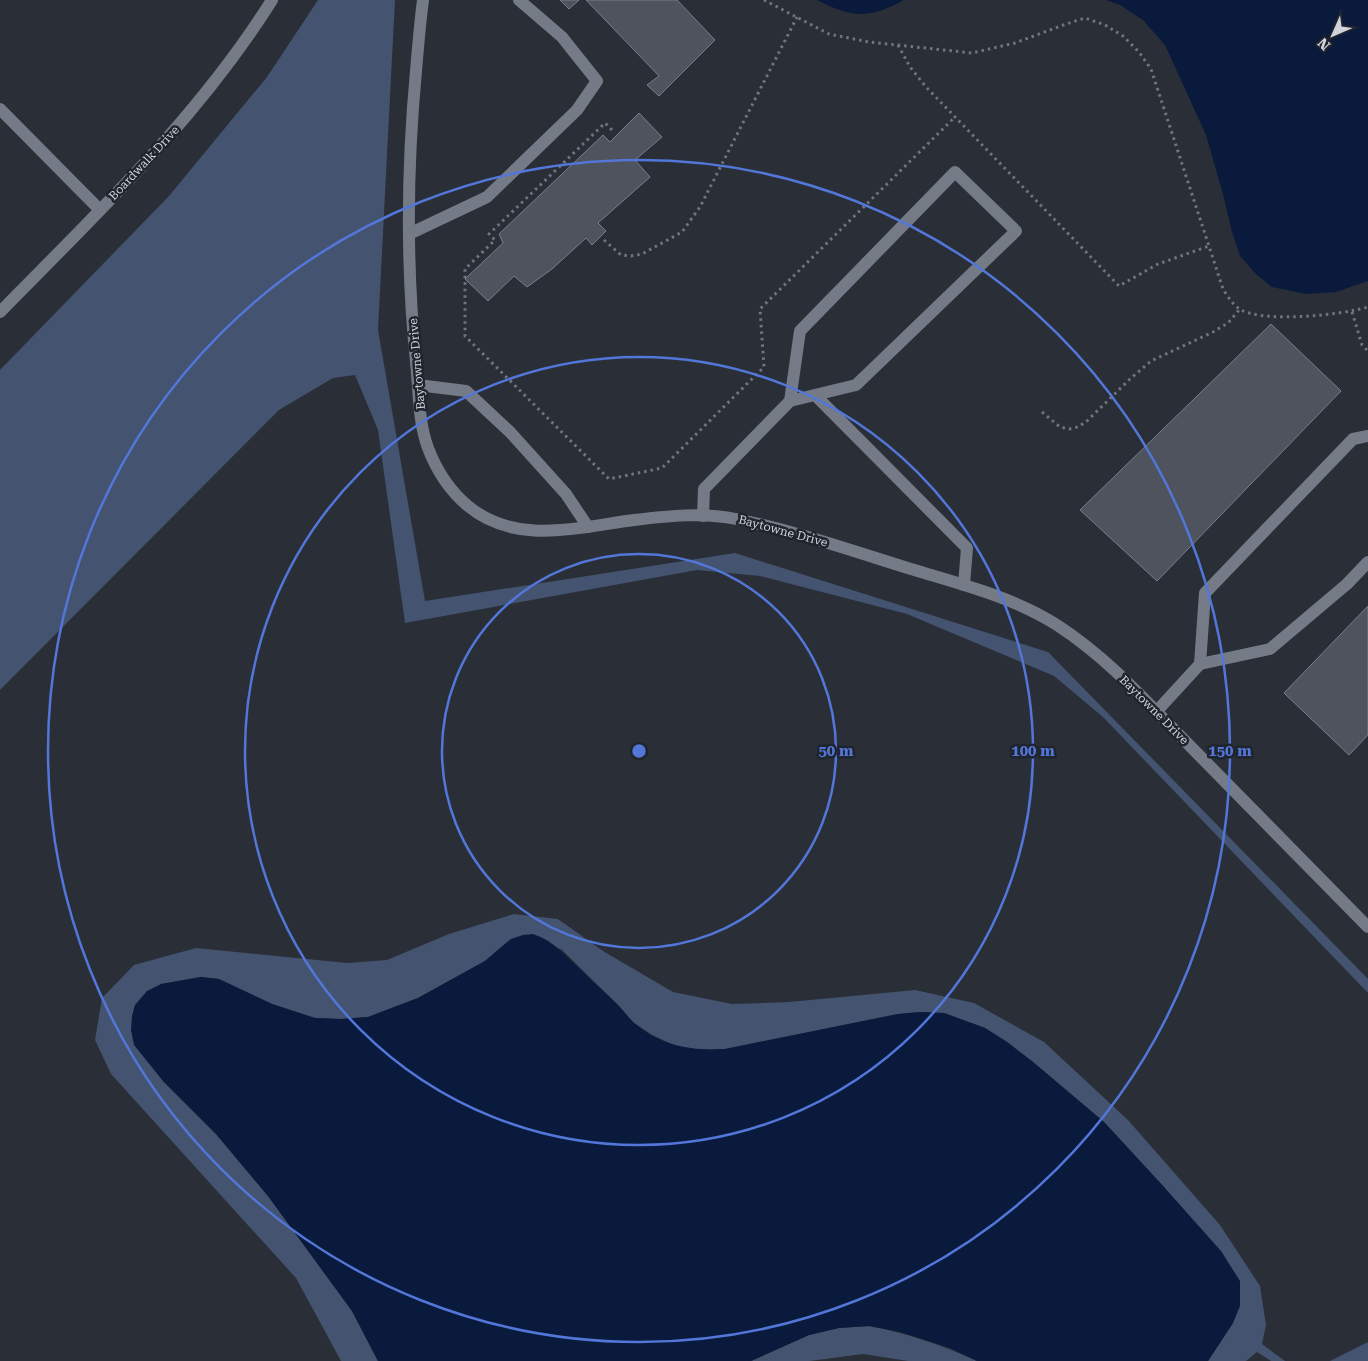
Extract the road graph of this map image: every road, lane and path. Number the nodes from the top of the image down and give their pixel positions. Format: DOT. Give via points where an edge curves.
graph roads {
  1 [pos="272,0"];
  2 [pos="423,0"];
  3 [pos="519,0"];
  4 [pos="764,0"];
  5 [pos="797,18"];
  6 [pos="898,46"];
  7 [pos="2,116"];
  8 [pos="955,117"];
  9 [pos="612,130"];
  10 [pos="100,210"];
  11 [pos="409,234"];
  12 [pos="604,240"];
  13 [pos="1209,246"];
  14 [pos="1368,307"];
  15 [pos="1240,309"];
  16 [pos="0,312"];
  17 [pos="1352,312"];
  18 [pos="1368,351"];
  19 [pos="418,385"];
  20 [pos="815,395"];
  21 [pos="790,401"];
  22 [pos="1042,412"];
  23 [pos="1368,436"];
  24 [pos="703,516"];
  25 [pos="588,527"];
  26 [pos="1368,562"];
  27 [pos="964,585"];
  28 [pos="1200,664"];
  29 [pos="1156,712"];
  30 [pos="1368,927"];
  1 -- 10 [label="street, Boardwalk Drive" via="210,89"];
  2 -- 11 [label="street, Baytowne Drive" via="411,127"];
  3 -- 11 [label="street" via="562,37 597,81 577,110 487,197"];
  4 -- 5 [label="path"];
  5 -- 6 [label="path" via="828,34"];
  5 -- 12 [label="path" via="700,207 682,232 642,254 631,256 621,254"];
  6 -- 8 [label="path" via="926,87"];
  6 -- 13 [label="path" via="972,53 1015,43 1085,18 1123,36 1151,69"];
  7 -- 10 [label="street"];
  8 -- 9 [label="path" via="760,308 764,367 662,468 609,478 465,336 465,269 495,240 489,234 605,123"];
  8 -- 13 [label="path" via="1119,286 1158,264"];
  10 -- 16 [label="street, Boardwalk Drive"];
  11 -- 19 [label="street, Baytowne Drive"];
  13 -- 15 [label="path" via="1223,290"];
  14 -- 17 [label="path"];
  15 -- 17 [label="path" via="1252,314 1303,317"];
  15 -- 22 [label="path" via="1228,323 1213,332 1151,361 1078,427 1060,428"];
  17 -- 18 [label="path" via="1362,345"];
  19 -- 25 [label="street" via="466,391 516,438 566,494"];
  19 -- 25 [label="street, Baytowne Drive" via="429,450 445,481 467,505 490,521 511,528 560,531"];
  20 -- 21 [label="street"];
  20 -- 21 [label="street" via="856,385 1016,231 955,172 800,331"];
  20 -- 27 [label="street" via="967,548"];
  21 -- 24 [label="street" via="704,489"];
  23 -- 28 [label="street" via="1353,439 1205,593"];
  24 -- 25 [label="street, Baytowne Drive" via="680,515"];
  24 -- 27 [label="street, Baytowne Drive" via="781,528"];
  26 -- 28 [label="street" via="1347,584 1270,649"];
  27 -- 29 [label="street, Baytowne Drive" via="1016,603 1056,624 1095,652"];
  28 -- 29 [label="street"];
  29 -- 30 [label="street, Baytowne Drive"];
}
